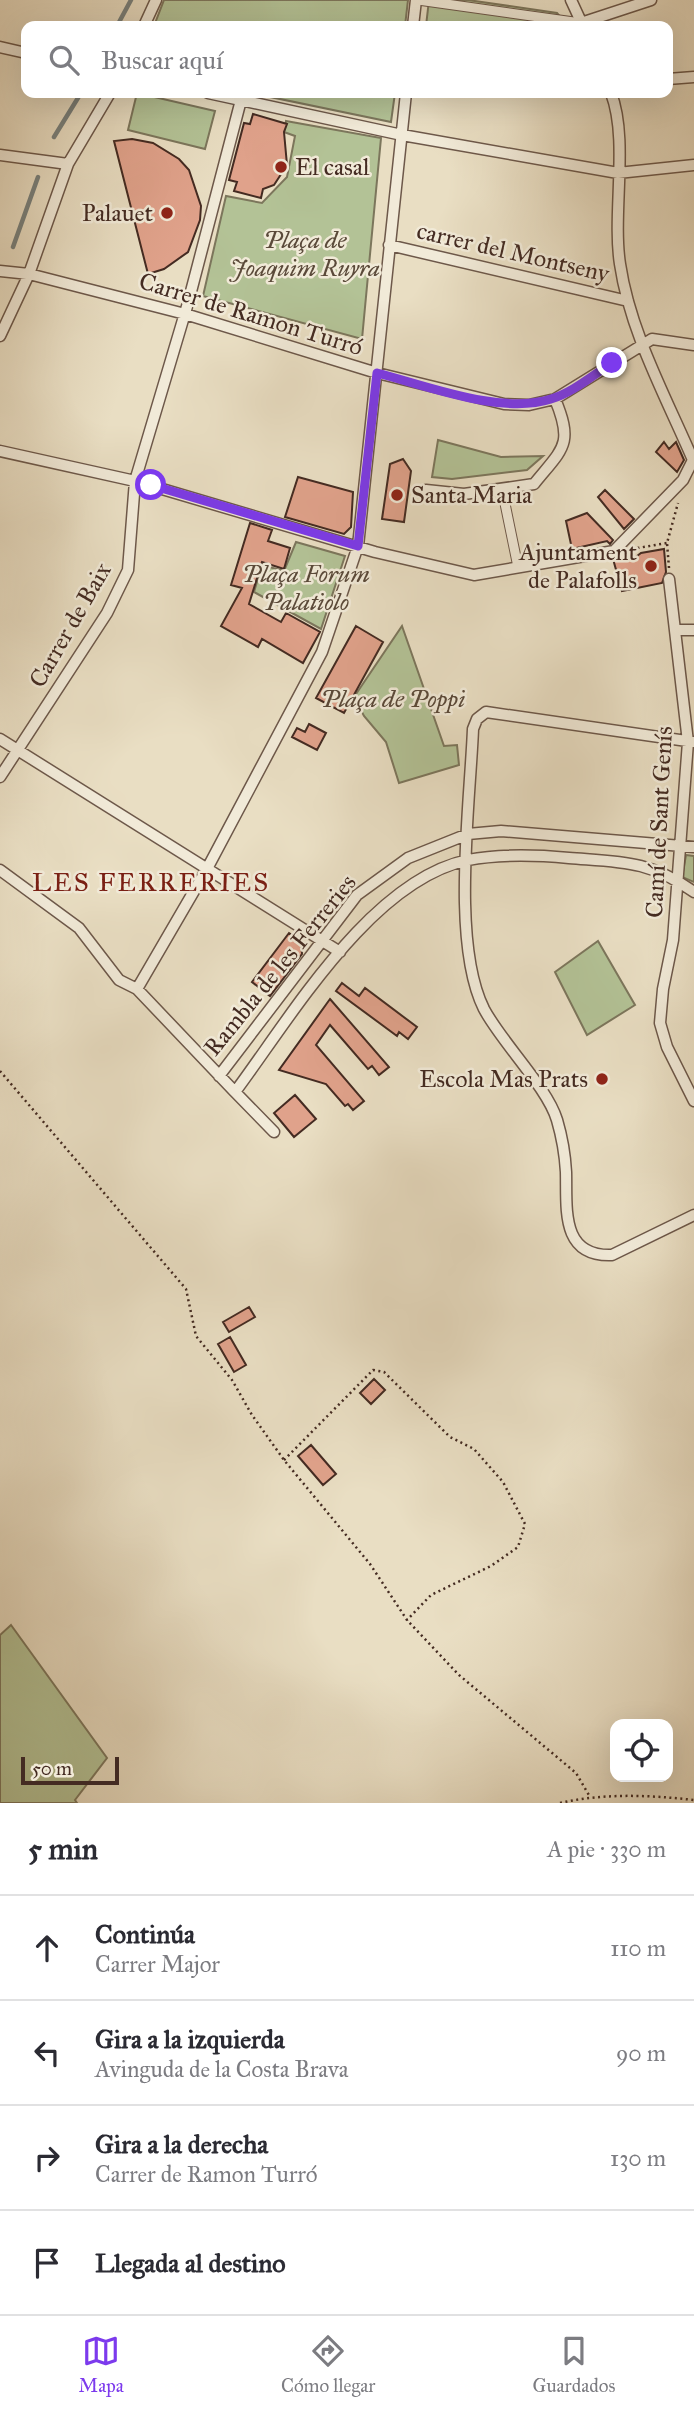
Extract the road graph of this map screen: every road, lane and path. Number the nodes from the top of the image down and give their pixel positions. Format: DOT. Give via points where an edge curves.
graph roads {
  1 [pos="156,0"];
  2 [pos="417,0"];
  3 [pos="571,0"];
  4 [pos="651,0"];
  5 [pos="146,21"];
  6 [pos="414,21"];
  7 [pos="561,21"];
  8 [pos="581,21"];
  9 [pos="591,21"];
  10 [pos="0,47"];
  11 [pos="21,52"];
  12 [pos="694,77"];
  13 [pos="673,79"];
  14 [pos="107,98"];
  15 [pos="232,98"];
  16 [pos="406,98"];
  17 [pos="613,98"];
  18 [pos="241,100"];
  19 [pos="402,135"];
  20 [pos="0,155"];
  21 [pos="68,164"];
  22 [pos="694,165"];
  23 [pos="618,173"];
  24 [pos="389,245"];
  25 [pos="0,271"];
  26 [pos="29,274"];
  27 [pos="628,301"];
  28 [pos="185,314"];
  29 [pos="0,336"];
  30 [pos="642,344"];
  31 [pos="694,345"];
  32 [pos="377,373"];
  33 [pos="555,398"];
  34 [pos="0,451"];
  35 [pos="694,460"];
  36 [pos="683,480"];
  37 [pos="135,481"];
  38 [pos="502,489"];
  39 [pos="426,490"];
  40 [pos="667,543"];
  41 [pos="358,546"];
  42 [pos="614,551"];
  43 [pos="518,568"];
  44 [pos="669,579"];
  45 [pos="676,630"];
  46 [pos="694,630"];
  47 [pos="0,739"];
  48 [pos="691,742"];
  49 [pos="21,749"];
  50 [pos="0,777"];
  51 [pos="468,834"];
  52 [pos="681,848"];
  53 [pos="694,848"];
  54 [pos="467,860"];
  55 [pos="208,867"];
  56 [pos="0,870"];
  57 [pos="676,880"];
  58 [pos="694,892"];
  59 [pos="322,939"];
  60 [pos="340,952"];
  61 [pos="137,989"];
  62 [pos="0,1071"];
  63 [pos="219,1076"];
  64 [pos="235,1092"];
  65 [pos="694,1101"];
  66 [pos="274,1132"];
  67 [pos="694,1215"];
  68 [pos="284,1460"];
  69 [pos="407,1620"];
  70 [pos="590,1797"];
  71 [pos="694,1800"];
  72 [pos="560,1803"];
  1 -- 5 [label="street"];
  2 -- 6 [label="street"];
  2 -- 7 [label="street"];
  3 -- 8 [label="street"];
  4 -- 9 [label="street"];
  10 -- 11 [label="street"];
  12 -- 13 [label="street"];
  14 -- 21 [label="street"];
  15 -- 18 [label="street"];
  16 -- 19 [label="street"];
  17 -- 23 [label="street"];
  18 -- 19 [label="street"];
  18 -- 28 [label="street, Carrer de Baix"];
  19 -- 23 [label="street"];
  19 -- 24 [label="street"];
  20 -- 21 [label="street"];
  21 -- 26 [label="street"];
  22 -- 23 [label="street"];
  23 -- 27 [label="street" via="619,262"];
  24 -- 27 [label="street, carrer del Montseny"];
  24 -- 32 [label="street"];
  25 -- 26 [label="street, Carrer de Ramon Turró"];
  26 -- 28 [label="street, Carrer de Ramon Turró"];
  26 -- 29 [label="street"];
  27 -- 30 [label="street"];
  28 -- 32 [label="street, Carrer de Ramon Turró"];
  28 -- 37 [label="street, Carrer de Baix"];
  30 -- 31 [label="street, Carrer de Ramon Turró" via="652,339"];
  30 -- 33 [label="street, Carrer de Ramon Turró"];
  30 -- 35 [label="street"];
  32 -- 33 [label="street, Carrer de Ramon Turró" via="504,404 529,405"];
  32 -- 41 [label="street"];
  33 -- 38 [label="street" via="566,425 562,450 534,484"];
  34 -- 37 [label="street"];
  35 -- 36 [label="street"];
  36 -- 40 [label="path"];
  36 -- 42 [label="street"];
  37 -- 41 [label="street"];
  37 -- 49 [label="street, Carrer de Baix" via="128,570 107,613"];
  38 -- 39 [label="street" via="464,494"];
  38 -- 43 [label="street"];
  40 -- 42 [label="path"];
  40 -- 44 [label="path"];
  41 -- 43 [label="street" via="474,575"];
  41 -- 55 [label="street" via="322,652"];
  42 -- 43 [label="street"];
  44 -- 45 [label="street, Camí de Sant Genís"];
  45 -- 46 [label="street"];
  45 -- 48 [label="street, Camí de Sant Genís"];
  47 -- 49 [label="street"];
  48 -- 51 [label="street" via="486,712 473,729"];
  48 -- 52 [label="street, Camí de Sant Genís"];
  49 -- 50 [label="street, Carrer de Baix"];
  49 -- 55 [label="street"];
  51 -- 52 [label="street, Rambla de les Ferreries" via="567,835"];
  51 -- 54 [label="street"];
  51 -- 59 [label="street, Rambla de les Ferreries" via="389,870 357,895"];
  52 -- 53 [label="street, Rambla de les Ferreries"];
  52 -- 57 [label="street, Camí de Sant Genís"];
  54 -- 57 [label="street, Rambla de les Ferreries" via="540,855 610,861 648,866"];
  54 -- 60 [label="street, Rambla de les Ferreries" via="420,878 380,907"];
  54 -- 67 [label="street" via="470,972 484,1009 555,1112 563,1138 567,1225 581,1246 597,1256 612,1255"];
  55 -- 59 [label="street"];
  55 -- 61 [label="street"];
  56 -- 61 [label="street" via="79,929 119,980"];
  57 -- 58 [label="street, Rambla de les Ferreries"];
  57 -- 65 [label="street, Camí de Sant Genís" via="673,940 660,1023"];
  59 -- 60 [label="street"];
  59 -- 63 [label="street, Rambla de les Ferreries"];
  60 -- 64 [label="street, Rambla de les Ferreries"];
  61 -- 63 [label="street"];
  62 -- 68 [label="path" via="186,1289 196,1336 232,1380"];
  63 -- 64 [label="street, Rambla de les Ferreries"];
  64 -- 66 [label="street"];
  68 -- 69 [label="path" via="370,1564"];
  68 -- 69 [label="path" via="373,1370 384,1372 450,1437 474,1449 503,1482 525,1524 518,1547 491,1566 431,1595"];
  69 -- 70 [label="path" via="459,1675 576,1773"];
  70 -- 71 [label="path" via="651,1795"];
  70 -- 72 [label="path"];
}
